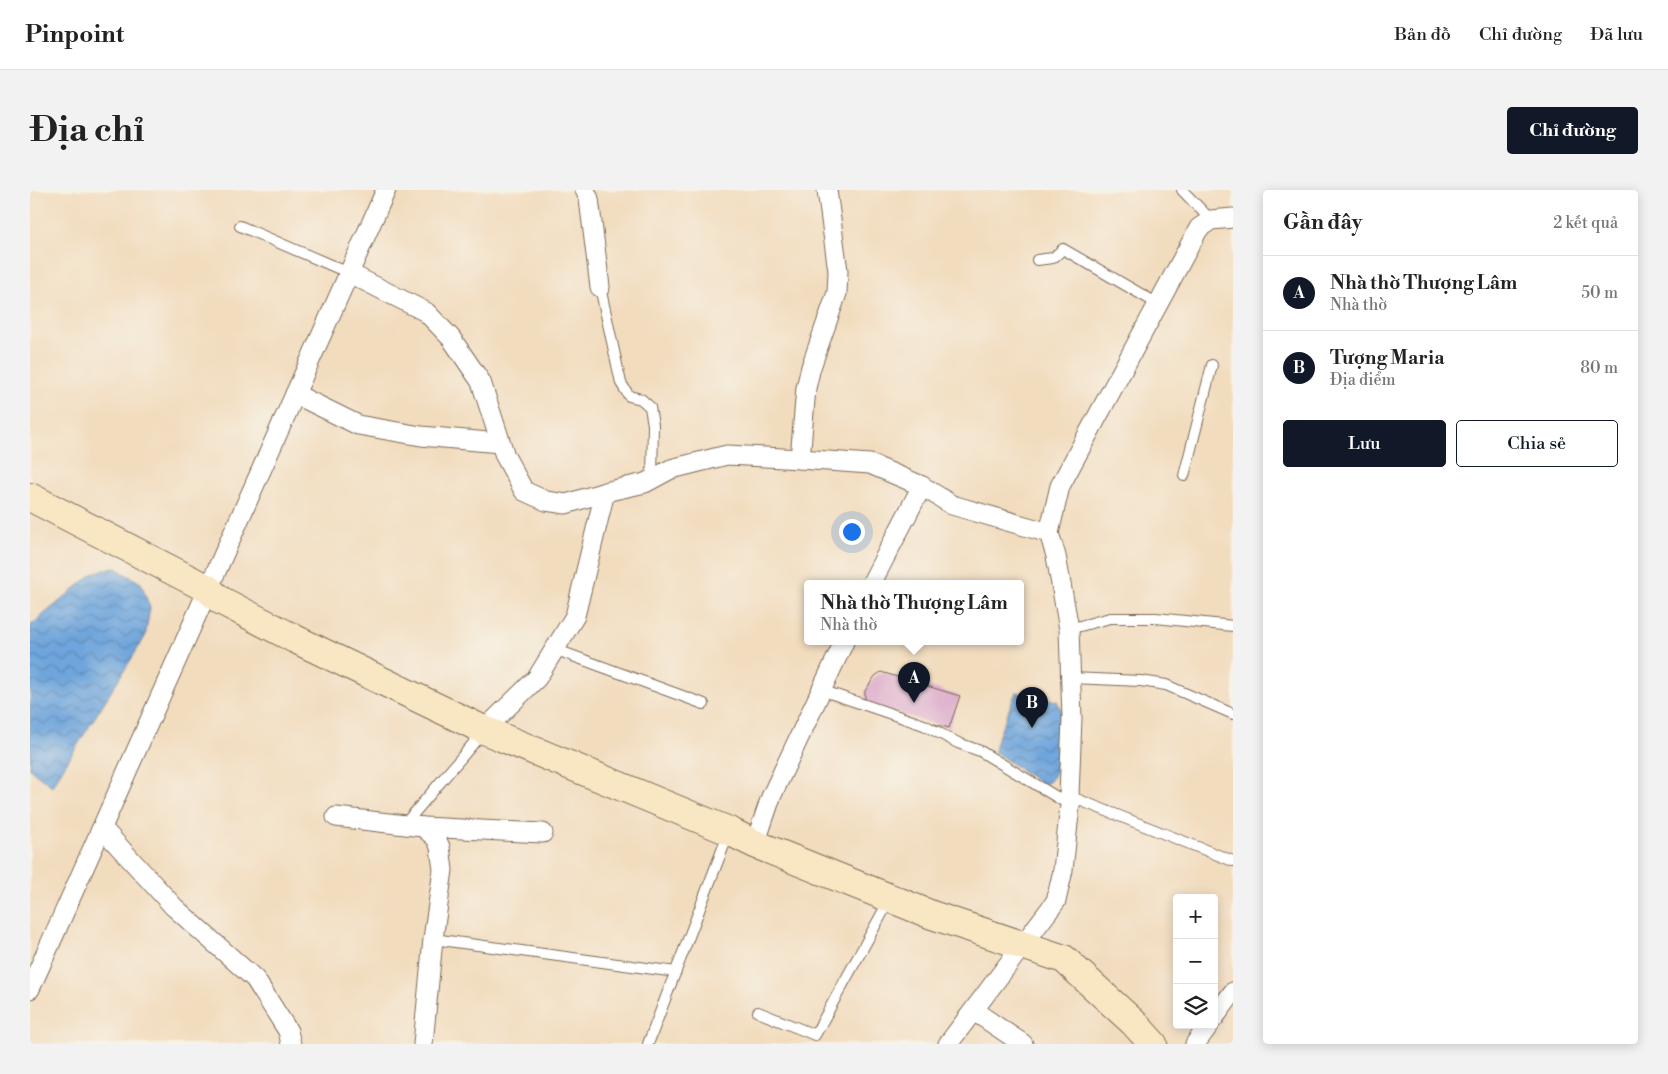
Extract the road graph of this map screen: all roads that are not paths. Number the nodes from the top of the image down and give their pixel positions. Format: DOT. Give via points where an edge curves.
graph roads {
  1 [pos="386,190"];
  2 [pos="585,190"];
  3 [pos="827,190"];
  4 [pos="1182,190"];
  5 [pos="1233,218"];
  6 [pos="1211,220"];
  7 [pos="240,226"];
  8 [pos="1036,260"];
  9 [pos="349,273"];
  10 [pos="600,287"];
  11 [pos="1158,304"];
  12 [pos="1212,365"];
  13 [pos="295,394"];
  14 [pos="500,443"];
  15 [pos="800,459"];
  16 [pos="1184,476"];
  17 [pos="652,479"];
  18 [pos="922,486"];
  19 [pos="605,492"];
  20 [pos="30,497"];
  21 [pos="1050,533"];
  22 [pos="873,580"];
  23 [pos="208,589"];
  24 [pos="1233,626"];
  25 [pos="1069,629"];
  26 [pos="843,645"];
  27 [pos="554,649"];
  28 [pos="1071,678"];
  29 [pos="821,690"];
  30 [pos="704,704"];
  31 [pos="1233,714"];
  32 [pos="484,730"];
  33 [pos="1069,801"];
  34 [pos="336,817"];
  35 [pos="404,825"];
  36 [pos="423,827"];
  37 [pos="102,828"];
  38 [pos="729,831"];
  39 [pos="543,833"];
  40 [pos="754,844"];
  41 [pos="1233,861"];
  42 [pos="891,898"];
  43 [pos="433,939"];
  44 [pos="1023,946"];
  45 [pos="676,972"];
  46 [pos="30,989"];
  47 [pos="1233,992"];
  48 [pos="974,1011"];
  49 [pos="758,1012"];
  50 [pos="1218,1013"];
  51 [pos="1206,1029"];
  52 [pos="291,1044"];
  53 [pos="423,1044"];
  54 [pos="648,1044"];
  55 [pos="948,1044"];
  56 [pos="1023,1044"];
  57 [pos="1153,1044"];
  58 [pos="1195,1044"];
  1 -- 9 [label="street"];
  2 -- 10 [label="street" via="589,199"];
  3 -- 15 [label="street" via="838,271 837,293 806,388"];
  4 -- 6 [label="lane"];
  5 -- 6 [label="street"];
  6 -- 11 [label="street" via="1199,228"];
  7 -- 9 [label="lane"];
  8 -- 11 [label="lane" via="1054,258 1063,249"];
  9 -- 13 [label="street"];
  9 -- 14 [label="street" via="426,312 451,338 481,382"];
  10 -- 17 [label="lane" via="621,383 629,396 650,407"];
  11 -- 21 [label="street" via="1060,486"];
  12 -- 16 [label="lane"];
  13 -- 14 [label="street" via="358,425 421,436"];
  13 -- 23 [label="street"];
  14 -- 19 [label="street" via="524,491 546,501 566,504"];
  15 -- 17 [label="street" via="727,455 671,469"];
  15 -- 18 [label="street" via="870,464"];
  17 -- 19 [label="street"];
  18 -- 21 [label="street" via="952,505"];
  18 -- 22 [label="street"];
  19 -- 27 [label="street" via="575,616"];
  20 -- 23 [label="street"];
  21 -- 25 [label="street"];
  23 -- 32 [label="street" via="220,600 294,639"];
  23 -- 37 [label="street"];
  24 -- 25 [label="lane" via="1156,618 1110,618"];
  25 -- 28 [label="street"];
  26 -- 29 [label="street"];
  27 -- 30 [label="lane"];
  27 -- 32 [label="street" via="537,678"];
  28 -- 31 [label="lane" via="1166,685"];
  28 -- 33 [label="street"];
  29 -- 33 [label="lane" via="924,726 980,751"];
  29 -- 40 [label="street" via="771,797"];
  32 -- 35 [label="lane"];
  32 -- 38 [label="street"];
  33 -- 41 [label="lane"];
  33 -- 44 [label="street" via="1056,901"];
  34 -- 35 [label="street"];
  35 -- 36 [label="street"];
  36 -- 39 [label="street"];
  36 -- 43 [label="street" via="436,838 443,870"];
  37 -- 46 [label="street"];
  37 -- 52 [label="street" via="174,908 255,979 288,1031"];
  38 -- 40 [label="street"];
  38 -- 45 [label="lane"];
  40 -- 42 [label="street"];
  42 -- 44 [label="street"];
  42 -- 49 [label="lane" via="816,1035"];
  43 -- 45 [label="lane"];
  43 -- 53 [label="street"];
  44 -- 48 [label="street"];
  44 -- 57 [label="street" via="1064,959"];
  45 -- 54 [label="lane"];
  47 -- 50 [label="street"];
  48 -- 55 [label="street"];
  48 -- 56 [label="street"];
  51 -- 58 [label="street"];
}
